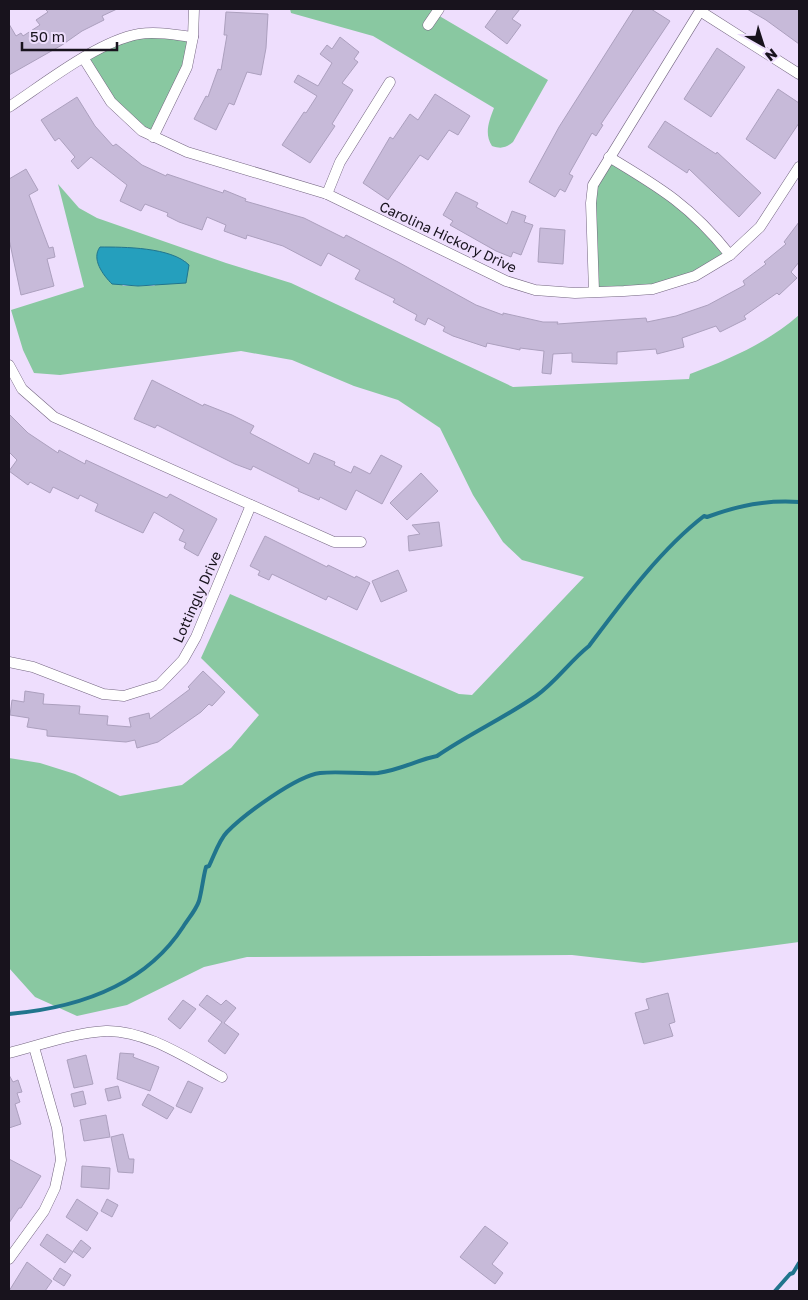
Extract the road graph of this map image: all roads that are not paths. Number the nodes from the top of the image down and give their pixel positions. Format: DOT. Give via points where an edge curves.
graph roads {
  1 [pos="194,9"];
  2 [pos="439,9"];
  3 [pos="698,10"];
  4 [pos="428,25"];
  5 [pos="193,37"];
  6 [pos="84,58"];
  7 [pos="799,74"];
  8 [pos="390,82"];
  9 [pos="9,107"];
  10 [pos="153,137"];
  11 [pos="610,157"];
  12 [pos="799,167"];
  13 [pos="326,194"];
  14 [pos="730,255"];
  15 [pos="594,291"];
  16 [pos="9,365"];
  17 [pos="251,505"];
  18 [pos="361,542"];
  19 [pos="9,662"];
  20 [pos="34,1047"];
  21 [pos="9,1053"];
  22 [pos="222,1077"];
  23 [pos="9,1259"];
  1 -- 5 [label="street"];
  2 -- 4 [label="street"];
  3 -- 7 [label="street"];
  3 -- 11 [label="street"];
  5 -- 6 [label="street" via="140,34 117,41"];
  5 -- 10 [label="street" via="187,67"];
  6 -- 9 [label="street"];
  6 -- 10 [label="street, Carolina Hickory Drive" via="118,110"];
  8 -- 13 [label="street" via="340,162"];
  10 -- 13 [label="street, Carolina Hickory Drive" via="187,152"];
  11 -- 14 [label="street" via="678,200 700,219"];
  11 -- 15 [label="street" via="596,179 591,197"];
  12 -- 14 [label="street, Carolina Hickory Drive" via="760,228"];
  13 -- 15 [label="street, Carolina Hickory Drive" via="506,281 535,290"];
  14 -- 15 [label="street, Carolina Hickory Drive" via="695,276 653,289"];
  16 -- 17 [label="street" via="22,389 54,417"];
  17 -- 18 [label="street" via="334,542"];
  17 -- 19 [label="street, Lottingly Drive" via="196,637 183,660 159,685 124,696 103,694 33,667"];
  20 -- 21 [label="street"];
  20 -- 22 [label="street" via="65,1037 107,1031 138,1036"];
  20 -- 23 [label="street" via="57,1128 61,1160 55,1188 44,1211"];
}
